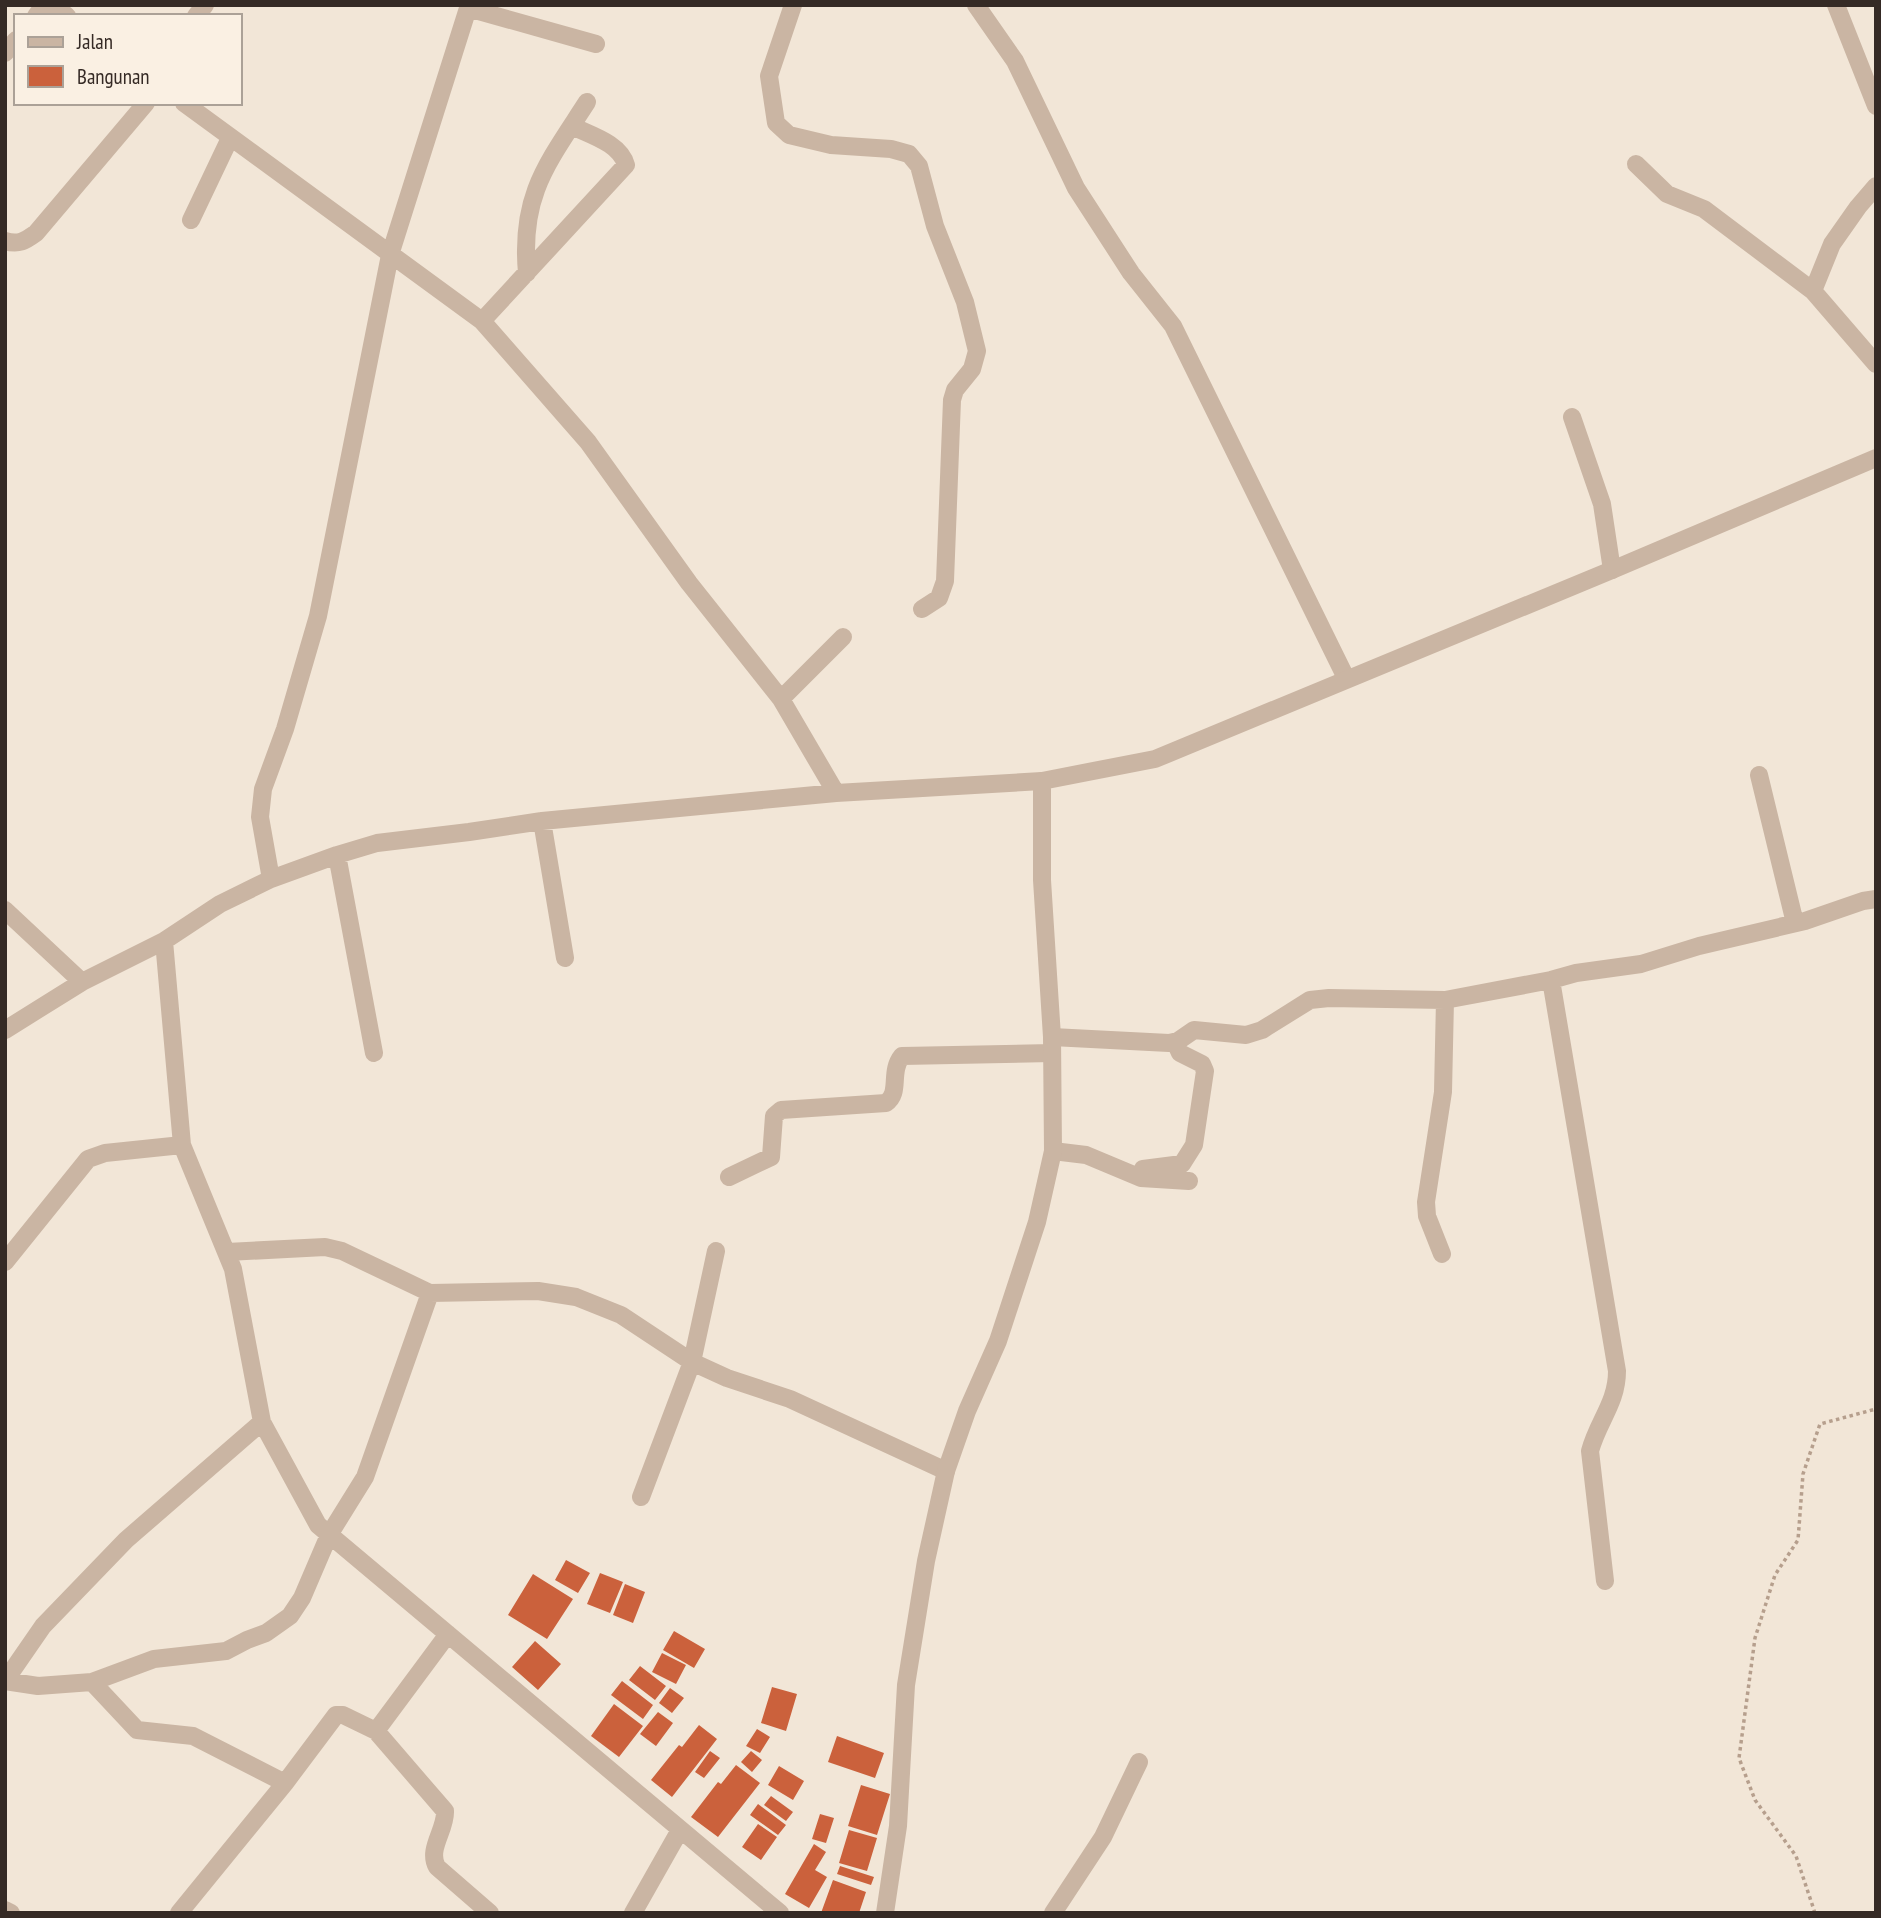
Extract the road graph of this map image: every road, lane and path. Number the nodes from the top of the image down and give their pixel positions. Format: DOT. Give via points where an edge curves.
graph roads {
  1 [pos="793,5"];
  2 [pos="976,5"];
  3 [pos="1836,5"];
  4 [pos="468,6"];
  5 [pos="596,44"];
  6 [pos="587,102"];
  7 [pos="144,105"];
  8 [pos="187,105"];
  9 [pos="1876,106"];
  10 [pos="572,126"];
  11 [pos="230,138"];
  12 [pos="1636,164"];
  13 [pos="1876,186"];
  14 [pos="191,219"];
  15 [pos="5,241"];
  16 [pos="390,256"];
  17 [pos="527,273"];
  18 [pos="1813,291"];
  19 [pos="482,321"];
  20 [pos="1876,365"];
  21 [pos="1572,417"];
  22 [pos="1876,457"];
  23 [pos="1612,570"];
  24 [pos="922,609"];
  25 [pos="843,637"];
  26 [pos="1346,678"];
  27 [pos="781,699"];
  28 [pos="1759,775"];
  29 [pos="1042,781"];
  30 [pos="836,793"];
  31 [pos="542,821"];
  32 [pos="337,855"];
  33 [pos="271,879"];
  34 [pos="1876,899"];
  35 [pos="5,910"];
  36 [pos="1796,923"];
  37 [pos="164,940"];
  38 [pos="565,958"];
  39 [pos="1551,981"];
  40 [pos="82,982"];
  41 [pos="1445,1000"];
  42 [pos="5,1030"];
  43 [pos="1175,1042"];
  44 [pos="1052,1045"];
  45 [pos="374,1053"];
  46 [pos="182,1144"];
  47 [pos="1053,1151"];
  48 [pos="729,1177"];
  49 [pos="1141,1178"];
  50 [pos="1189,1181"];
  51 [pos="716,1251"];
  52 [pos="227,1252"];
  53 [pos="1442,1254"];
  54 [pos="5,1262"];
  55 [pos="430,1293"];
  56 [pos="692,1362"];
  57 [pos="1876,1409"];
  58 [pos="262,1422"];
  59 [pos="947,1471"];
  60 [pos="640,1497"];
  61 [pos="330,1535"];
  62 [pos="1605,1581"];
  63 [pos="449,1634"];
  64 [pos="5,1681"];
  65 [pos="92,1682"];
  66 [pos="376,1731"];
  67 [pos="1139,1762"];
  68 [pos="285,1783"];
  69 [pos="680,1830"];
  70 [pos="5,1910"];
  71 [pos="11,1913"];
  72 [pos="179,1913"];
  73 [pos="491,1913"];
  74 [pos="633,1913"];
  75 [pos="779,1913"];
  76 [pos="885,1913"];
  77 [pos="1053,1913"];
  78 [pos="1815,1913"];
  1 -- 24 [label="street" via="769,76 776,123 789,135 831,145 909,154 919,166 977,351 972,369 952,400 945,581 939,598"];
  2 -- 26 [label="street" via="1015,61 1076,188 1131,273 1173,326"];
  3 -- 9 [label="street"];
  4 -- 5 [label="street"];
  4 -- 16 [label="street"];
  6 -- 10 [label="street"];
  7 -- 15 [label="street" via="36,233 25,242"];
  8 -- 11 [label="street"];
  10 -- 17 [label="street" via="545,167 530,208 525,234"];
  10 -- 17 [label="street" via="615,149 626,165"];
  11 -- 14 [label="street"];
  11 -- 16 [label="street"];
  12 -- 18 [label="street" via="1667,194 1704,209"];
  13 -- 18 [label="street" via="1832,244"];
  16 -- 19 [label="street"];
  16 -- 33 [label="street" via="318,617 259,808"];
  17 -- 19 [label="street"];
  18 -- 20 [label="street"];
  19 -- 27 [label="street" via="588,442"];
  21 -- 23 [label="street" via="1602,504"];
  22 -- 23 [label="street"];
  23 -- 26 [label="street"];
  25 -- 27 [label="street"];
  26 -- 29 [label="street" via="1155,759"];
  27 -- 30 [label="street"];
  28 -- 36 [label="street"];
  29 -- 30 [label="street"];
  29 -- 44 [label="street" via="1042,880"];
  30 -- 31 [label="street"];
  31 -- 32 [label="street" via="377,844"];
  31 -- 38 [label="street"];
  32 -- 33 [label="street"];
  32 -- 45 [label="street"];
  33 -- 37 [label="street" via="220,904"];
  34 -- 36 [label="street"];
  35 -- 40 [label="street"];
  36 -- 39 [label="street" via="1641,964"];
  37 -- 40 [label="street"];
  37 -- 46 [label="street"];
  39 -- 41 [label="street"];
  39 -- 62 [label="street" via="1617,1371 1615,1396 1590,1451"];
  40 -- 42 [label="street"];
  41 -- 43 [label="street" via="1310,1000 1246,1035 1194,1030"];
  41 -- 53 [label="street" via="1443,1092 1426,1202"];
  43 -- 44 [label="street"];
  43 -- 49 [label="street" via="1180,1053 1202,1064 1205,1071 1194,1145 1182,1164 1143,1168"];
  44 -- 47 [label="street"];
  44 -- 48 [label="street" via="902,1056 894,1068 891,1100 781,1110 774,1116 771,1157"];
  46 -- 52 [label="street"];
  46 -- 54 [label="street" via="88,1158"];
  47 -- 49 [label="street" via="1086,1155"];
  47 -- 59 [label="street" via="1037,1222 998,1341"];
  49 -- 50 [label="street"];
  51 -- 56 [label="street"];
  52 -- 55 [label="street" via="334,1248"];
  52 -- 58 [label="street"];
  55 -- 56 [label="street" via="538,1292 576,1297 621,1315"];
  55 -- 61 [label="street" via="365,1477"];
  56 -- 59 [label="street" via="790,1399"];
  56 -- 60 [label="street"];
  57 -- 78 [label="path" via="1820,1424 1803,1474 1798,1540 1775,1575 1755,1638 1739,1758 1755,1800 1796,1856"];
  58 -- 61 [label="street" via="318,1525"];
  58 -- 64 [label="street" via="126,1540 43,1626"];
  59 -- 76 [label="street" via="926,1561 906,1685 898,1826"];
  61 -- 63 [label="street"];
  61 -- 65 [label="street" via="302,1598 290,1616 267,1633 226,1651 154,1659"];
  63 -- 66 [label="street"];
  63 -- 69 [label="street"];
  64 -- 65 [label="street" via="38,1686"];
  65 -- 68 [label="street" via="137,1730 193,1736"];
  66 -- 68 [label="street" via="336,1715"];
  66 -- 73 [label="street" via="445,1811 434,1852 437,1867"];
  67 -- 77 [label="street" via="1103,1837"];
  68 -- 72 [label="street"];
  69 -- 74 [label="street"];
  69 -- 75 [label="street"];
  70 -- 71 [label="street"];
}
